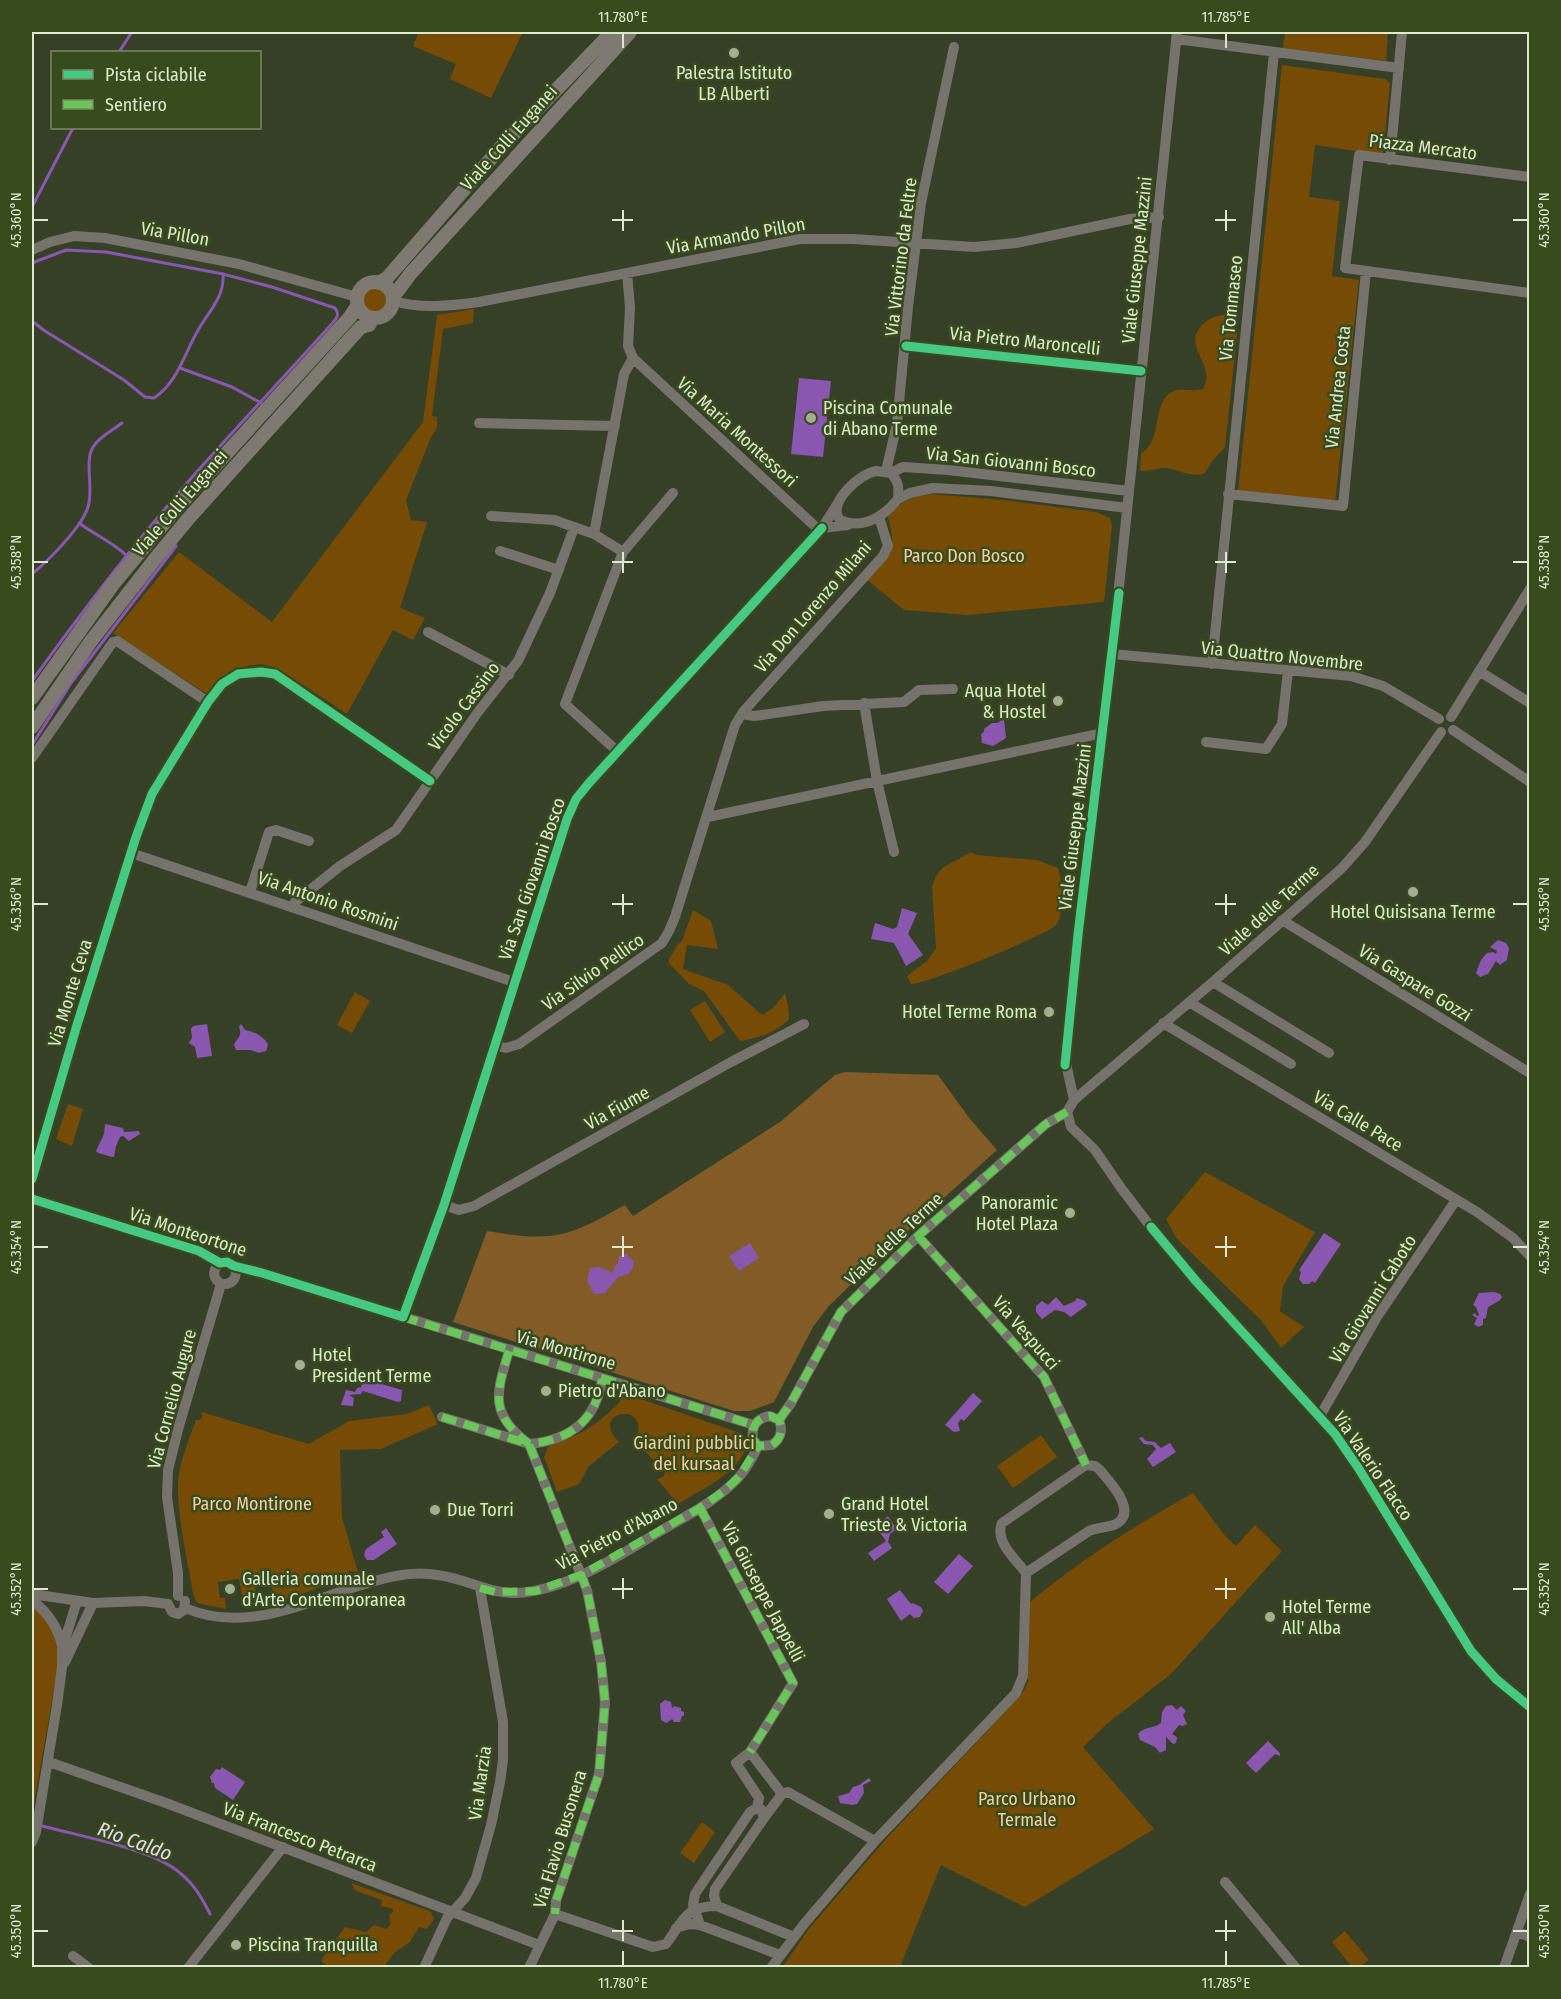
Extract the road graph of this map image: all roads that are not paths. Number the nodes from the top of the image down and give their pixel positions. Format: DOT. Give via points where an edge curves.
graph roads {
  1 [pos="612,32"];
  2 [pos="630,32"];
  3 [pos="1402,32"];
  4 [pos="1177,35"];
  5 [pos="954,47"];
  6 [pos="1274,53"];
  7 [pos="1399,68"];
  8 [pos="1390,160"];
  9 [pos="1530,177"];
  10 [pos="1159,217"];
  11 [pos="916,244"];
  12 [pos="32,250"];
  13 [pos="1366,271"];
  14 [pos="627,273"];
  15 [pos="379,283"];
  16 [pos="1530,294"];
  17 [pos="393,299"];
  18 [pos="358,301"];
  19 [pos="374,318"];
  20 [pos="906,346"];
  21 [pos="633,358"];
  22 [pos="1141,370"];
  23 [pos="479,423"];
  24 [pos="615,426"];
  25 [pos="888,472"];
  26 [pos="1129,491"];
  27 [pos="673,493"];
  28 [pos="1228,494"];
  29 [pos="898,499"];
  30 [pos="838,502"];
  31 [pos="1127,508"];
  32 [pos="491,516"];
  33 [pos="879,517"];
  34 [pos="852,524"];
  35 [pos="574,528"];
  36 [pos="820,529"];
  37 [pos="594,534"];
  38 [pos="500,551"];
  39 [pos="623,552"];
  40 [pos="558,570"];
  41 [pos="1530,589"];
  42 [pos="428,632"];
  43 [pos="1112,654"];
  44 [pos="1212,664"];
  45 [pos="1288,671"];
  46 [pos="1479,671"];
  47 [pos="509,675"];
  48 [pos="953,689"];
  49 [pos="32,698"];
  50 [pos="208,702"];
  51 [pos="864,702"];
  52 [pos="1530,703"];
  53 [pos="743,712"];
  54 [pos="1445,718"];
  55 [pos="32,727"];
  56 [pos="1453,730"];
  57 [pos="1441,732"];
  58 [pos="1103,733"];
  59 [pos="1206,742"];
  60 [pos="618,751"];
  61 [pos="32,758"];
  62 [pos="430,780"];
  63 [pos="877,781"];
  64 [pos="1530,782"];
  65 [pos="708,817"];
  66 [pos="309,841"];
  67 [pos="131,852"];
  68 [pos="894,852"];
  69 [pos="250,892"];
  70 [pos="294,907"];
  71 [pos="1282,920"];
  72 [pos="514,982"];
  73 [pos="1213,982"];
  74 [pos="1189,1002"];
  75 [pos="1163,1023"];
  76 [pos="804,1024"];
  77 [pos="493,1045"];
  78 [pos="1329,1053"];
  79 [pos="1291,1064"];
  80 [pos="1530,1073"];
  81 [pos="1074,1100"];
  82 [pos="1067,1112"];
  83 [pos="32,1179"];
  84 [pos="32,1199"];
  85 [pos="1456,1200"];
  86 [pos="444,1205"];
  87 [pos="918,1236"];
  88 [pos="1530,1256"];
  89 [pos="220,1263"];
  90 [pos="234,1266"];
  91 [pos="221,1284"];
  92 [pos="403,1317"];
  93 [pos="509,1351"];
  94 [pos="601,1382"];
  95 [pos="1320,1416"];
  96 [pos="442,1417"];
  97 [pos="779,1420"];
  98 [pos="753,1427"];
  99 [pos="529,1444"];
  100 [pos="758,1446"];
  101 [pos="1086,1465"];
  102 [pos="700,1508"];
  103 [pos="1026,1573"];
  104 [pos="581,1575"];
  105 [pos="480,1588"];
  106 [pos="32,1594"];
  107 [pos="178,1596"];
  108 [pos="32,1600"];
  109 [pos="77,1601"];
  110 [pos="93,1603"];
  111 [pos="168,1604"];
  112 [pos="185,1608"];
  113 [pos="62,1649"];
  114 [pos="62,1667"];
  115 [pos="1530,1707"];
  116 [pos="750,1752"];
  117 [pos="49,1762"];
  118 [pos="782,1794"];
  119 [pos="757,1808"];
  120 [pos="764,1818"];
  121 [pos="34,1837"];
  122 [pos="875,1841"];
  123 [pos="282,1847"];
  124 [pos="1225,1882"];
  125 [pos="1530,1894"];
  126 [pos="717,1906"];
  127 [pos="694,1909"];
  128 [pos="451,1913"];
  129 [pos="555,1914"];
  130 [pos="700,1925"];
  131 [pos="676,1928"];
  132 [pos="1516,1932"];
  133 [pos="794,1937"];
  134 [pos="1530,1937"];
  135 [pos="539,1945"];
  136 [pos="780,1955"];
  137 [pos="73,1956"];
  138 [pos="89,1968"];
  139 [pos="188,1968"];
  140 [pos="424,1968"];
  141 [pos="529,1968"];
  142 [pos="771,1968"];
  143 [pos="1296,1968"];
  144 [pos="1504,1968"];
  1 -- 15 [label="main road, Viale Colli Euganei" via="502,146"];
  2 -- 17 [label="main road, Viale Colli Euganei" via="411,273"];
  3 -- 7 [label="street"];
  4 -- 6 [label="street"];
  4 -- 10 [label="street, Viale Giuseppe Mazzini"];
  5 -- 11 [label="street, Via Vittorino da Feltre"];
  6 -- 7 [label="street"];
  6 -- 28 [label="street, Via Tommaseo"];
  7 -- 8 [label="street"];
  8 -- 9 [label="street, Piazza Mercato"];
  8 -- 13 [label="street, Piazza Mercato" via="1359,155 1345,268"];
  10 -- 11 [label="street, Via Armando Pillon" via="1130,219 1016,243 974,247"];
  10 -- 22 [label="street, Viale Giuseppe Mazzini"];
  11 -- 14 [label="street, Via Armando Pillon" via="800,239"];
  11 -- 20 [label="street, Via Vittorino da Feltre"];
  12 -- 18 [label="street, Via Pillon" via="74,236 105,238 221,259 312,283"];
  13 -- 16 [label="street, Piazza Mercato"];
  13 -- 28 [label="street, Via Andrea Costa" via="1343,506"];
  14 -- 17 [label="street, Via Armando Pillon" via="454,306 415,306"];
  14 -- 21 [label="street" via="628,346"];
  15 -- 17 [label="main road" via="388,288"];
  15 -- 18 [label="main road, Viale Colli Euganei" via="368,284 359,292"];
  17 -- 19 [label="main road, Viale Colli Euganei" via="389,312"];
  18 -- 19 [label="main road" via="363,314"];
  18 -- 49 [label="main road, Viale Colli Euganei" via="350,317 114,583"];
  19 -- 55 [label="main road, Viale Colli Euganei" via="361,327 188,519 119,603"];
  20 -- 22 [label="street, Via Pietro Maroncelli"];
  20 -- 25 [label="street, Via Vittorino da Feltre"];
  21 -- 24 [label="street" via="624,374"];
  21 -- 36 [label="street, Via Maria Montessori"];
  22 -- 26 [label="street, Viale Giuseppe Mazzini"];
  23 -- 24 [label="street"];
  24 -- 37 [label="street"];
  25 -- 26 [label="street, Via San Giovanni Bosco" via="903,467 948,470"];
  25 -- 29 [label="street" via="899,484"];
  25 -- 30 [label="street, Via San Giovanni Bosco" via="867,473"];
  26 -- 31 [label="street, Viale Giuseppe Mazzini"];
  27 -- 39 [label="street"];
  28 -- 44 [label="street, Via Tommaseo"];
  29 -- 31 [label="street, Via San Giovanni Bosco" via="933,488"];
  29 -- 33 [label="street, Via San Giovanni Bosco"];
  30 -- 34 [label="street" via="841,521"];
  30 -- 36 [label="street, Via San Giovanni Bosco"];
  31 -- 43 [label="street, Viale Giuseppe Mazzini"];
  32 -- 35 [label="street" via="554,520"];
  33 -- 34 [label="street, Via San Giovanni Bosco"];
  33 -- 53 [label="street, Via Don Lorenzo Milani" via="888,546 883,556"];
  34 -- 36 [label="street, Via San Giovanni Bosco"];
  35 -- 37 [label="street"];
  35 -- 40 [label="street, Vicolo Cassino"];
  36 -- 60 [label="street, Via San Giovanni Bosco"];
  37 -- 39 [label="street"];
  38 -- 40 [label="street"];
  39 -- 60 [label="street" via="565,704"];
  40 -- 47 [label="street, Vicolo Cassino" via="527,646"];
  41 -- 46 [label="street"];
  42 -- 47 [label="street"];
  43 -- 44 [label="street, Via Quattro Novembre"];
  43 -- 58 [label="street, Viale Giuseppe Mazzini"];
  44 -- 45 [label="street, Via Quattro Novembre"];
  45 -- 54 [label="street, Via Quattro Novembre" via="1352,676 1383,686"];
  45 -- 59 [label="street" via="1282,724 1266,749"];
  46 -- 52 [label="street"];
  46 -- 54 [label="street"];
  47 -- 62 [label="street, Vicolo Cassino"];
  48 -- 51 [label="street" via="919,690 904,702"];
  50 -- 61 [label="street" via="113,642"];
  50 -- 62 [label="street, Via Monte Ceva" via="222,684 238,674 275,674"];
  50 -- 67 [label="street, Via Monte Ceva" via="152,794"];
  51 -- 53 [label="street" via="755,716"];
  51 -- 63 [label="street"];
  53 -- 65 [label="street, Via Don Lorenzo Milani" via="728,743"];
  54 -- 56 [label="street" via="1455,723"];
  54 -- 57 [label="street" via="1438,726"];
  56 -- 57 [label="street"];
  56 -- 64 [label="street"];
  57 -- 71 [label="street, Viale delle Terme" via="1365,842 1342,868"];
  58 -- 63 [label="street"];
  58 -- 81 [label="street, Viale Giuseppe Mazzini" via="1065,1059"];
  60 -- 72 [label="street, Via San Giovanni Bosco" via="576,799"];
  62 -- 70 [label="street, Vicolo Cassino" via="396,830 340,866 295,902"];
  63 -- 65 [label="street"];
  63 -- 68 [label="street"];
  65 -- 77 [label="street, Via Silvio Pellico" via="675,917 662,943 519,1044 506,1048"];
  66 -- 69 [label="street" via="276,830 269,832"];
  67 -- 69 [label="street, Via Antonio Rosmini"];
  67 -- 83 [label="street, Via Monte Ceva"];
  69 -- 70 [label="street, Via Antonio Rosmini"];
  70 -- 72 [label="street, Via Antonio Rosmini"];
  71 -- 73 [label="street, Viale delle Terme"];
  71 -- 80 [label="street, Via Gaspare Gozzi"];
  72 -- 77 [label="street, Via San Giovanni Bosco"];
  73 -- 74 [label="street, Viale delle Terme"];
  73 -- 78 [label="street"];
  74 -- 75 [label="street, Viale delle Terme"];
  74 -- 79 [label="street"];
  75 -- 81 [label="street, Viale delle Terme"];
  75 -- 85 [label="street, Via Calle Pace"];
  76 -- 86 [label="street, Via Fiume" via="474,1206 459,1210"];
  77 -- 86 [label="street, Via San Giovanni Bosco"];
  81 -- 82 [label="street"];
  82 -- 87 [label="street, Viale delle Terme" via="1046,1124"];
  82 -- 95 [label="street, Via Valerio Flacco" via="1071,1127 1089,1143 1170,1252"];
  84 -- 89 [label="street, Via Monteortone" via="199,1251"];
  85 -- 88 [label="street, Via Calle Pace" via="1492,1222"];
  85 -- 95 [label="street, Via Giovanni Caboto" via="1377,1317"];
  86 -- 92 [label="street, Via San Giovanni Bosco"];
  87 -- 97 [label="street, Viale delle Terme" via="841,1312"];
  87 -- 101 [label="street, Via Vespucci" via="1044,1377"];
  89 -- 90 [label="street, Via Monteortone"];
  89 -- 91 [label="street, Via Monteortone" via="214,1273"];
  90 -- 91 [label="street, Via Monteortone" via="233,1281"];
  90 -- 92 [label="street, Via Monteortone"];
  91 -- 107 [label="street, Via Cornelio Augure" via="168,1470 167,1497"];
  92 -- 93 [label="street, Via Montirone"];
  93 -- 94 [label="street, Via Montirone"];
  93 -- 99 [label="street" via="498,1401 510,1428"];
  94 -- 98 [label="street, Via Montirone" via="646,1390"];
  94 -- 99 [label="street" via="594,1407 580,1425 565,1435"];
  95 -- 115 [label="street, Via Valerio Flacco" via="1357,1466 1471,1651 1496,1679"];
  96 -- 99 [label="street"];
  97 -- 98 [label="street" via="765,1417"];
  97 -- 100 [label="street, Viale delle Terme" via="782,1429 776,1443"];
  98 -- 100 [label="street" via="753,1439"];
  99 -- 104 [label="street, Via Flavio Busonera"];
  100 -- 102 [label="street, Via Pietro d'Abano" via="739,1477"];
  101 -- 103 [label="street" via="1002,1523 1001,1538"];
  101 -- 103 [label="street" via="1099,1468 1121,1496 1122,1518 1115,1524 1089,1531"];
  102 -- 104 [label="street, Via Pietro d'Abano"];
  102 -- 116 [label="street, Via Giuseppe Jappelli" via="793,1683"];
  103 -- 122 [label="street" via="1023,1676 1019,1688"];
  104 -- 105 [label="street, Via Pietro d'Abano" via="536,1591 495,1592"];
  104 -- 129 [label="street, Via Flavio Busonera" via="601,1662 605,1721 599,1774"];
  105 -- 112 [label="street, Via Pietro d'Abano" via="447,1576 411,1573 366,1583 269,1615 218,1616"];
  105 -- 128 [label="street, Via Marzia" via="500,1702 503,1760 476,1878"];
  106 -- 109 [label="street"];
  107 -- 111 [label="street"];
  107 -- 112 [label="street" via="185,1600"];
  108 -- 113 [label="street" via="53,1623"];
  109 -- 110 [label="street"];
  109 -- 113 [label="street"];
  110 -- 111 [label="street"];
  110 -- 114 [label="street"];
  111 -- 112 [label="street" via="175,1613"];
  113 -- 114 [label="street"];
  114 -- 117 [label="street"];
  116 -- 118 [label="street"];
  116 -- 119 [label="street" via="736,1763 759,1798"];
  117 -- 121 [label="street"];
  117 -- 123 [label="street, Via Francesco Petrarca"];
  118 -- 120 [label="street"];
  118 -- 122 [label="street" via="791,1793"];
  119 -- 120 [label="street" via="763,1811"];
  119 -- 127 [label="street" via="750,1812 698,1888"];
  120 -- 126 [label="street" via="715,1889"];
  122 -- 133 [label="street"];
  123 -- 128 [label="street, Via Francesco Petrarca"];
  123 -- 139 [label="street"];
  124 -- 143 [label="street"];
  125 -- 132 [label="street"];
  126 -- 127 [label="street"];
  126 -- 133 [label="street"];
  127 -- 130 [label="street"];
  127 -- 131 [label="street"];
  128 -- 135 [label="street, Via Francesco Petrarca"];
  128 -- 140 [label="street, Via Marzia"];
  129 -- 131 [label="street" via="653,1947 662,1946"];
  129 -- 135 [label="street, Via Flavio Busonera"];
  130 -- 131 [label="street"];
  130 -- 136 [label="street"];
  132 -- 134 [label="street"];
  132 -- 144 [label="street"];
  133 -- 136 [label="street"];
  135 -- 141 [label="street, Via Flavio Busonera"];
  136 -- 142 [label="street"];
  137 -- 138 [label="street"];
}
